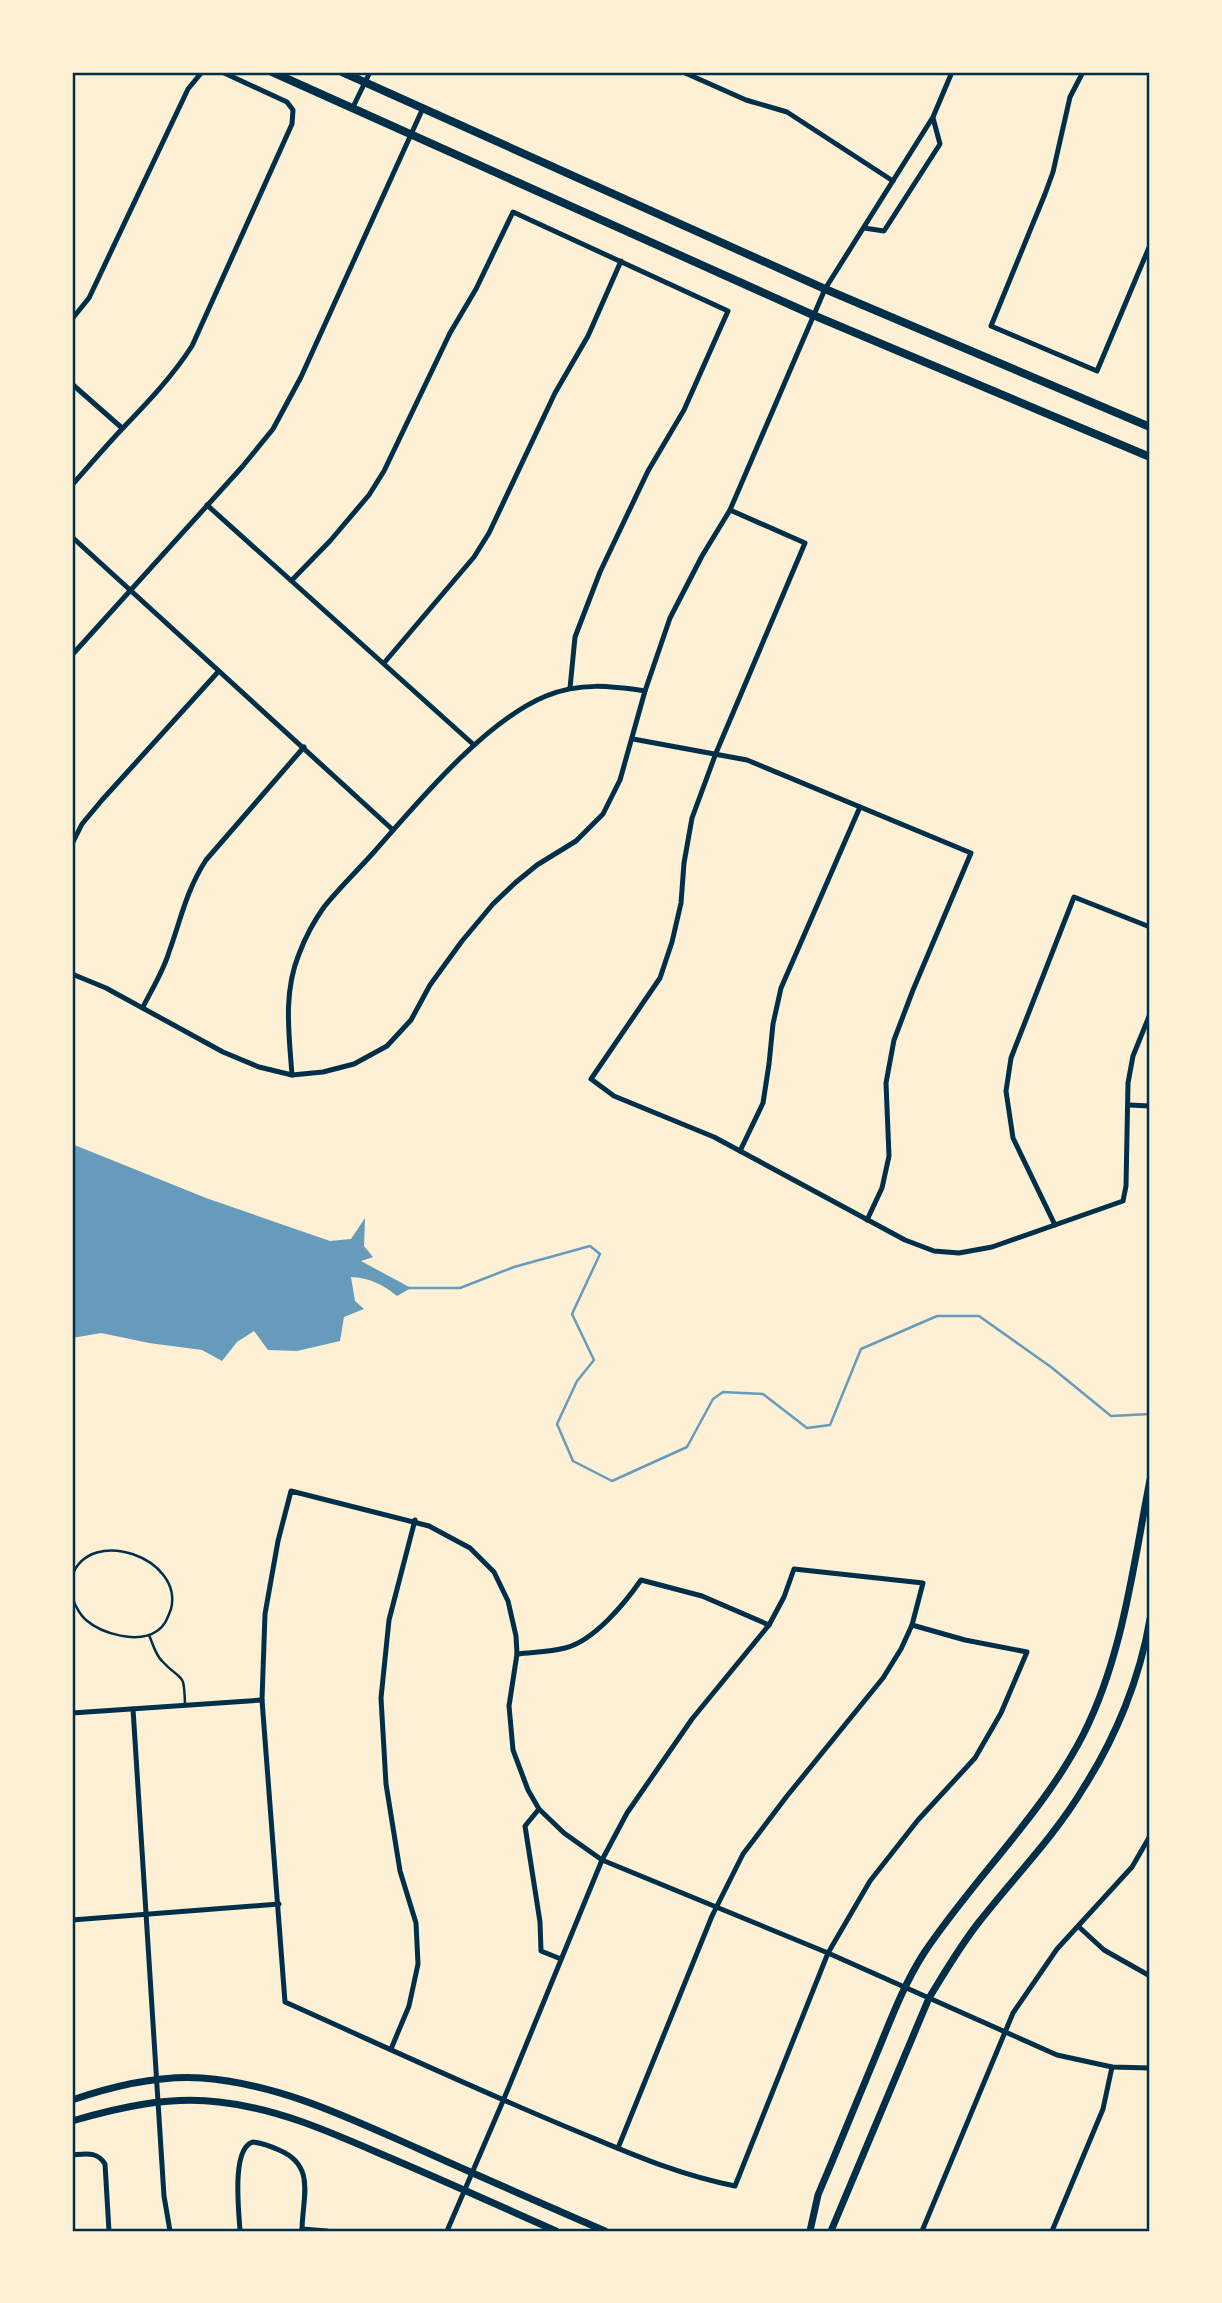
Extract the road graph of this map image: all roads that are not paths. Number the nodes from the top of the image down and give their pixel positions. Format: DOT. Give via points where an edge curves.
graph roads {
  1 [pos="222,72"];
  2 [pos="272,72"];
  3 [pos="342,72"];
  4 [pos="370,72"];
  5 [pos="682,72"];
  6 [pos="950,72"];
  7 [pos="1083,72"];
  8 [pos="200,73"];
  9 [pos="365,82"];
  10 [pos="354,107"];
  11 [pos="423,108"];
  12 [pos="933,117"];
  13 [pos="411,133"];
  14 [pos="893,181"];
  15 [pos="864,229"];
  16 [pos="1150,245"];
  17 [pos="621,261"];
  18 [pos="825,289"];
  19 [pos="813,315"];
  20 [pos="72,320"];
  21 [pos="72,384"];
  22 [pos="1150,427"];
  23 [pos="122,428"];
  24 [pos="1150,457"];
  25 [pos="72,485"];
  26 [pos="207,505"];
  27 [pos="730,510"];
  28 [pos="72,537"];
  29 [pos="292,580"];
  30 [pos="131,590"];
  31 [pos="72,655"];
  32 [pos="384,663"];
  33 [pos="218,672"];
  34 [pos="570,688"];
  35 [pos="645,691"];
  36 [pos="633,738"];
  37 [pos="474,745"];
  38 [pos="304,747"];
  39 [pos="716,753"];
  40 [pos="860,807"];
  41 [pos="393,830"];
  42 [pos="72,844"];
  43 [pos="1150,927"];
  44 [pos="72,975"];
  45 [pos="143,1007"];
  46 [pos="1150,1014"];
  47 [pos="292,1075"];
  48 [pos="1129,1105"];
  49 [pos="1150,1106"];
  50 [pos="740,1151"];
  51 [pos="867,1220"];
  52 [pos="1055,1225"];
  53 [pos="1150,1480"];
  54 [pos="415,1520"];
  55 [pos="72,1576"];
  56 [pos="72,1597"];
  57 [pos="1150,1619"];
  58 [pos="769,1625"];
  59 [pos="912,1625"];
  60 [pos="149,1635"];
  61 [pos="517,1654"];
  62 [pos="262,1700"];
  63 [pos="185,1704"];
  64 [pos="133,1709"];
  65 [pos="72,1713"];
  66 [pos="539,1809"];
  67 [pos="1150,1836"];
  68 [pos="601,1860"];
  69 [pos="279,1904"];
  70 [pos="716,1908"];
  71 [pos="145,1914"];
  72 [pos="72,1920"];
  73 [pos="1079,1927"];
  74 [pos="828,1953"];
  75 [pos="561,1959"];
  76 [pos="1150,1976"];
  77 [pos="904,1987"];
  78 [pos="929,1998"];
  79 [pos="1004,2030"];
  80 [pos="391,2049"];
  81 [pos="1112,2067"];
  82 [pos="1150,2068"];
  83 [pos="157,2079"];
  84 [pos="72,2100"];
  85 [pos="158,2101"];
  86 [pos="503,2101"];
  87 [pos="72,2121"];
  88 [pos="618,2148"];
  89 [pos="72,2155"];
  90 [pos="471,2172"];
  91 [pos="464,2189"];
  92 [pos="302,2230"];
  93 [pos="109,2231"];
  94 [pos="170,2231"];
  95 [pos="240,2231"];
  96 [pos="327,2231"];
  97 [pos="447,2231"];
  98 [pos="556,2231"];
  99 [pos="605,2231"];
  100 [pos="810,2231"];
  101 [pos="831,2231"];
  102 [pos="922,2231"];
  103 [pos="1052,2231"];
  1 -- 23 [label="street" via="287,102 293,110 292,124 192,346"];
  2 -- 10 [label="main road"];
  3 -- 9 [label="main road"];
  4 -- 9 [label="street"];
  5 -- 14 [label="street" via="787,112"];
  6 -- 12 [label="street"];
  7 -- 16 [label="street" via="1070,97 1045,194 991,326 1097,371"];
  8 -- 20 [label="street" via="188,89 89,298"];
  9 -- 10 [label="street"];
  9 -- 11 [label="main road"];
  10 -- 13 [label="main road"];
  11 -- 13 [label="street"];
  11 -- 18 [label="main road"];
  12 -- 14 [label="street"];
  12 -- 15 [label="street" via="940,144 884,231"];
  13 -- 19 [label="main road"];
  13 -- 26 [label="street" via="273,429"];
  14 -- 15 [label="street"];
  15 -- 18 [label="street"];
  17 -- 29 [label="street" via="513,212 384,471 331,541"];
  17 -- 32 [label="street" via="489,533 474,558"];
  17 -- 34 [label="street" via="728,312 684,410 648,471 600,572 575,637"];
  18 -- 19 [label="street"];
  18 -- 22 [label="main road"];
  19 -- 24 [label="main road"];
  19 -- 27 [label="street"];
  21 -- 23 [label="street"];
  23 -- 25 [label="street"];
  26 -- 29 [label="street"];
  26 -- 30 [label="street"];
  27 -- 35 [label="street" via="670,618"];
  27 -- 39 [label="street" via="805,543"];
  28 -- 30 [label="street"];
  29 -- 32 [label="street"];
  30 -- 31 [label="street"];
  30 -- 33 [label="street"];
  32 -- 37 [label="street"];
  33 -- 38 [label="street"];
  33 -- 42 [label="street" via="102,800"];
  34 -- 35 [label="street" via="608,685"];
  34 -- 37 [label="street" via="527,706"];
  35 -- 36 [label="street"];
  36 -- 39 [label="street"];
  36 -- 47 [label="street" via="603,814 576,841 537,865 493,904 461,941 411,1020 387,1046 354,1063"];
  37 -- 41 [label="street"];
  38 -- 41 [label="street"];
  38 -- 45 [label="street" via="193,879 163,969"];
  39 -- 40 [label="street" via="747,760"];
  39 -- 50 [label="street" via="692,818 681,903 660,978 591,1079 614,1096"];
  40 -- 50 [label="street" via="782,988 763,1103"];
  40 -- 51 [label="street" via="971,853 894,1040 886,1083 889,1156 882,1188"];
  41 -- 47 [label="street" via="325,907 299,955 289,983"];
  43 -- 52 [label="street" via="1074,897 1010,1058 1006,1091 1013,1138"];
  44 -- 45 [label="street"];
  45 -- 47 [label="street" via="223,1052"];
  46 -- 48 [label="street" via="1133,1056"];
  48 -- 49 [label="street"];
  48 -- 52 [label="street" via="1124,1201"];
  50 -- 51 [label="street"];
  51 -- 52 [label="street" via="934,1251 959,1253"];
  53 -- 77 [label="street" via="1118,1643 1084,1734 1060,1776 965,1897"];
  54 -- 61 [label="street" via="470,1548 494,1572 508,1601"];
  54 -- 62 [label="street" via="291,1491 265,1615"];
  54 -- 80 [label="street" via="389,1620 381,1698 386,1784 400,1871 416,1923 418,1964 410,2006"];
  55 -- 60 [label="lane" via="74,1568 97,1552 116,1550 154,1565 170,1584 173,1597 164,1625"];
  56 -- 60 [label="lane" via="85,1620 98,1628 133,1637"];
  57 -- 78 [label="street" via="1134,1680 1111,1739 1084,1788 978,1923"];
  58 -- 59 [label="street" via="794,1569 923,1583"];
  58 -- 61 [label="street" via="702,1596 641,1580 601,1627 568,1648"];
  58 -- 68 [label="street" via="692,1719 627,1812"];
  59 -- 70 [label="street" via="883,1678 743,1854"];
  59 -- 74 [label="street" via="1027,1652 1001,1713 975,1758 870,1881"];
  60 -- 63 [label="lane" via="163,1663 180,1675"];
  61 -- 66 [label="street" via="509,1706 513,1750"];
  62 -- 63 [label="street"];
  62 -- 69 [label="street"];
  63 -- 64 [label="street"];
  64 -- 65 [label="street"];
  64 -- 71 [label="street"];
  66 -- 68 [label="street"];
  66 -- 75 [label="street" via="525,1826 541,1951"];
  67 -- 73 [label="street" via="1132,1867"];
  68 -- 70 [label="street"];
  68 -- 75 [label="street"];
  69 -- 71 [label="street"];
  69 -- 80 [label="street" via="285,2002"];
  70 -- 74 [label="street"];
  70 -- 88 [label="street"];
  71 -- 72 [label="street"];
  71 -- 83 [label="street"];
  73 -- 76 [label="street" via="1104,1950"];
  73 -- 79 [label="street" via="1041,1970"];
  74 -- 77 [label="street"];
  74 -- 88 [label="street" via="735,2186 679,2173"];
  75 -- 86 [label="street"];
  77 -- 78 [label="street"];
  77 -- 100 [label="street" via="818,2195"];
  78 -- 79 [label="street"];
  78 -- 101 [label="street"];
  79 -- 81 [label="street" via="1057,2055"];
  79 -- 102 [label="street"];
  80 -- 86 [label="street"];
  81 -- 82 [label="street"];
  81 -- 103 [label="street" via="1103,2109"];
  83 -- 84 [label="street"];
  83 -- 85 [label="street"];
  83 -- 90 [label="street" via="226,2081 296,2097"];
  85 -- 87 [label="street"];
  85 -- 91 [label="street" via="219,2102 275,2112"];
  85 -- 94 [label="street"];
  86 -- 88 [label="street"];
  86 -- 90 [label="street"];
  89 -- 93 [label="street" via="92,2153 105,2164"];
  90 -- 91 [label="street"];
  90 -- 99 [label="street"];
  91 -- 97 [label="street"];
  91 -- 98 [label="street"];
  92 -- 95 [label="street" via="305,2173 300,2164 289,2154 253,2142 244,2146 239,2170"];
  92 -- 96 [label="street"];
}
